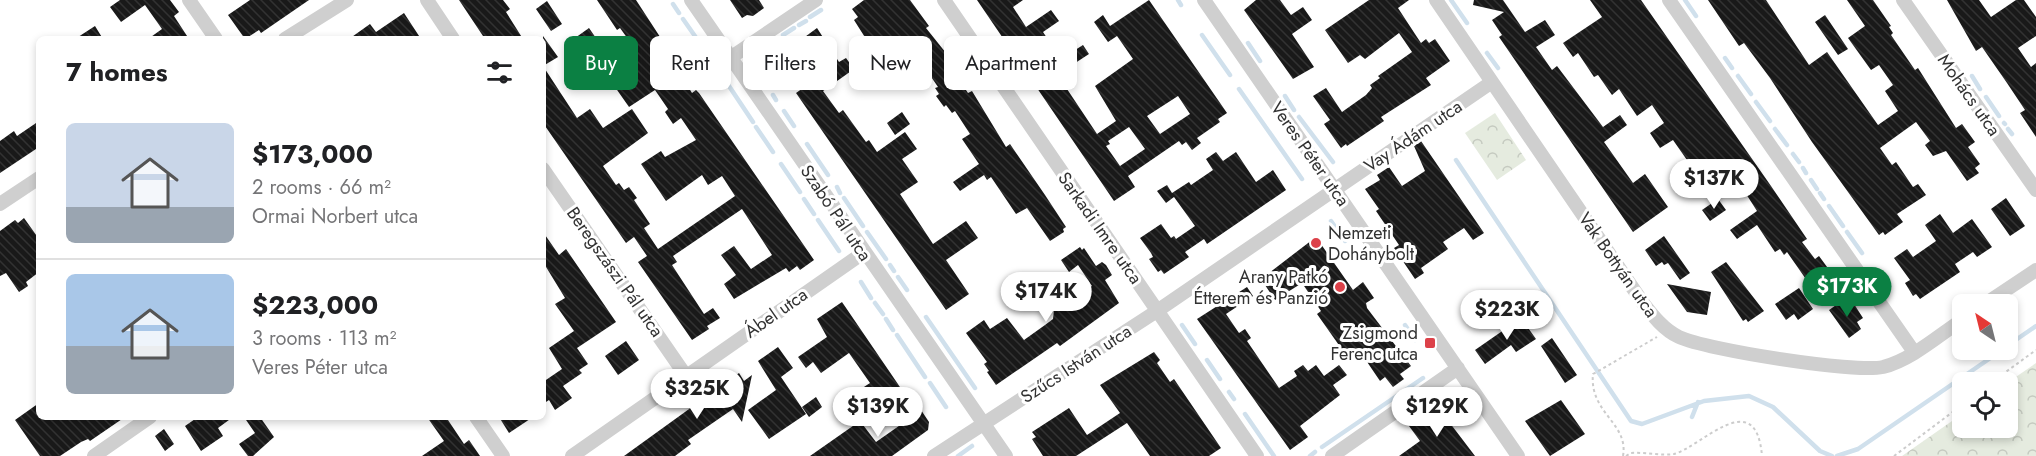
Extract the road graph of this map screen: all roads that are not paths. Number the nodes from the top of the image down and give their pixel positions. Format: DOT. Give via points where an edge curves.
graph roads {
  1 [pos="189,0"];
  2 [pos="347,0"];
  3 [pos="427,0"];
  4 [pos="691,0"];
  5 [pos="816,0"];
  6 [pos="944,0"];
  7 [pos="1204,0"];
  8 [pos="1436,0"];
  9 [pos="1669,0"];
  10 [pos="1903,0"];
  11 [pos="214,36"];
  12 [pos="290,36"];
  13 [pos="451,36"];
  14 [pos="715,36"];
  15 [pos="731,57"];
  16 [pos="731,61"];
  17 [pos="1491,82"];
  18 [pos="546,173"];
  19 [pos="36,180"];
  20 [pos="1335,190"];
  21 [pos="2036,190"];
  22 [pos="0,204"];
  23 [pos="863,253"];
  24 [pos="2036,270"];
  25 [pos="2000,294"];
  26 [pos="1157,311"];
  27 [pos="1952,327"];
  28 [pos="1914,352"];
  29 [pos="1458,368"];
  30 [pos="686,376"];
  31 [pos="146,420"];
  32 [pos="478,420"];
  33 [pos="982,425"];
  34 [pos="94,456"];
  35 [pos="503,456"];
  36 [pos="572,456"];
  37 [pos="934,456"];
  38 [pos="1006,456"];
  39 [pos="1257,456"];
  40 [pos="1332,456"];
  41 [pos="1518,456"];
  1 -- 11 [label="street"];
  2 -- 12 [label="street"];
  3 -- 13 [label="street"];
  4 -- 14 [label="street, Szabó Pál utca"];
  5 -- 15 [label="street"];
  6 -- 26 [label="street, Sarkadi Imre utca"];
  7 -- 20 [label="street, Veres Péter utca"];
  8 -- 17 [label="street, Vak Bottyán utca"];
  9 -- 28 [label="street"];
  10 -- 21 [label="street, Mohács utca"];
  16 -- 23 [label="street, Szabó Pál utca"];
  17 -- 20 [label="street, Vay Ádám utca"];
  17 -- 28 [label="street, Vak Bottyán utca" via="1643,303 1669,331 1699,344 1848,368 1887,366"];
  18 -- 30 [label="street, Beregszászi Pál utca"];
  19 -- 22 [label="street"];
  20 -- 26 [label="street, Szűcs István utca"];
  20 -- 29 [label="street, Veres Péter utca"];
  23 -- 30 [label="street, Ábel utca"];
  23 -- 33 [label="street, Szabó Pál utca"];
  24 -- 25 [label="street"];
  26 -- 33 [label="street, Szűcs István utca"];
  26 -- 39 [label="street, Sarkadi Imre utca"];
  27 -- 28 [label="street, Vak Bottyán utca"];
  29 -- 40 [label="street"];
  29 -- 41 [label="street, Veres Péter utca"];
  30 -- 36 [label="street, Ábel utca"];
  31 -- 34 [label="street"];
  32 -- 35 [label="street"];
  33 -- 37 [label="street, Szűcs István utca"];
  33 -- 38 [label="street, Szabó Pál utca"];
}
